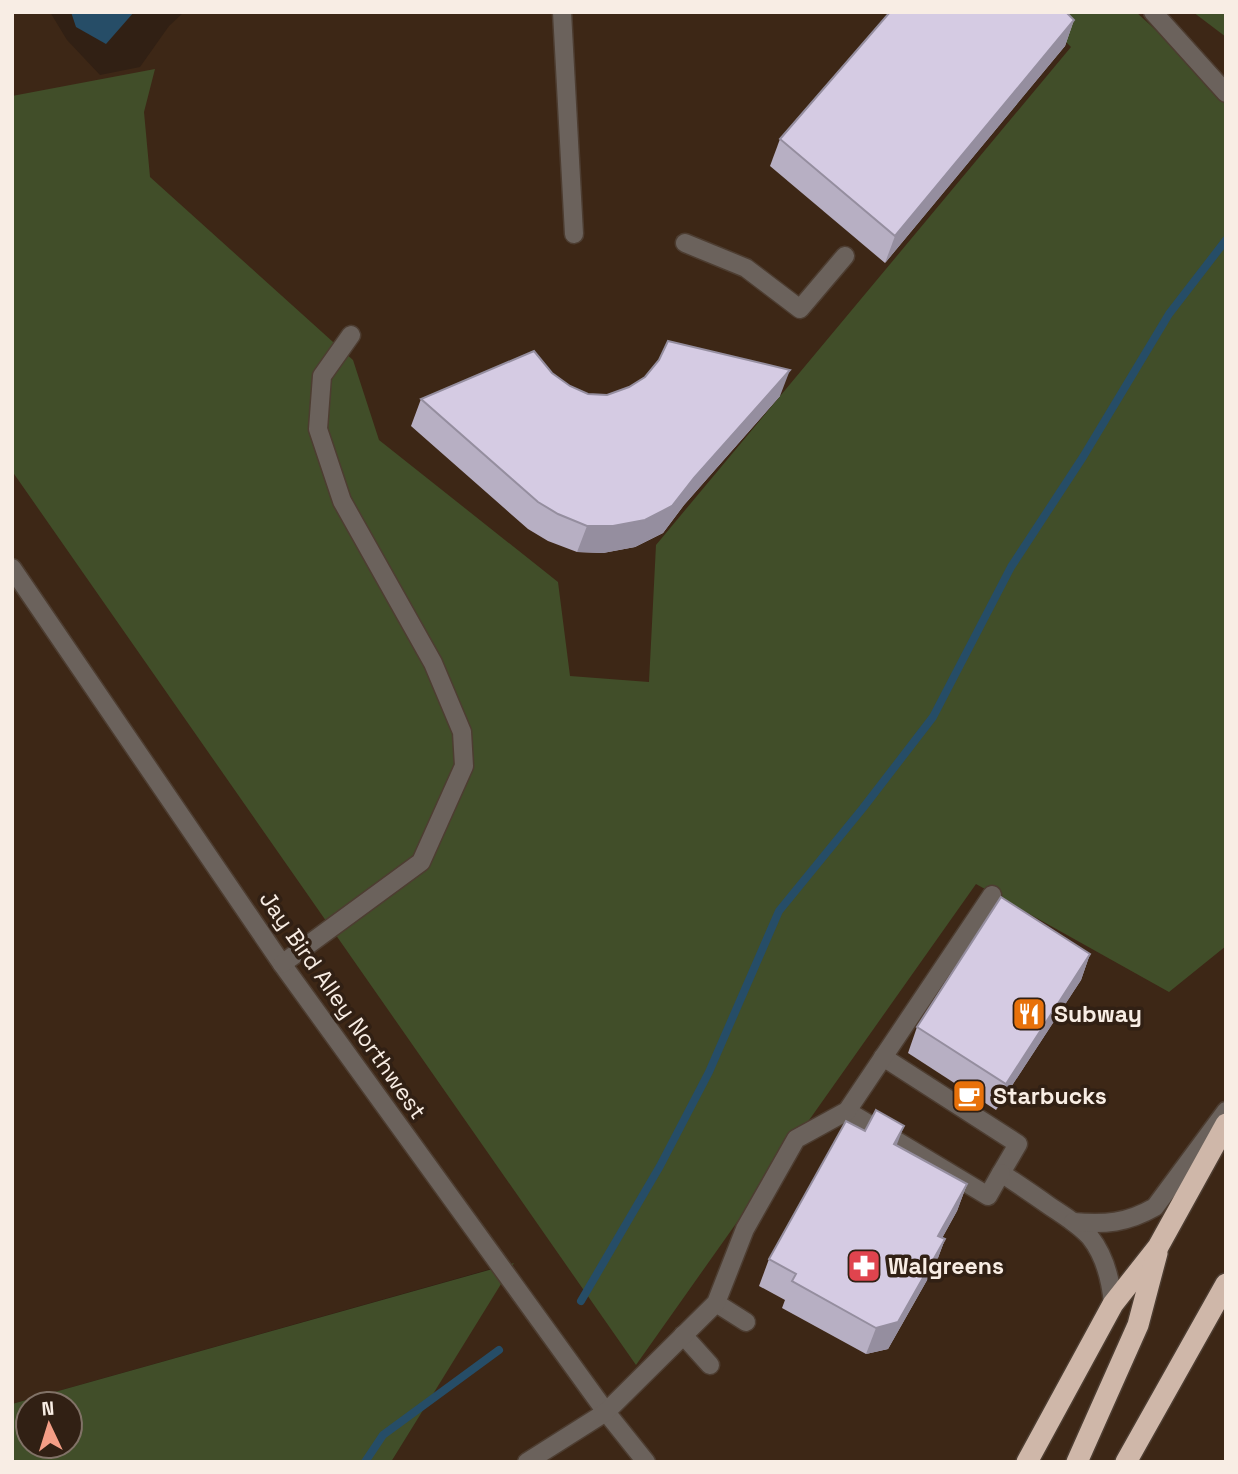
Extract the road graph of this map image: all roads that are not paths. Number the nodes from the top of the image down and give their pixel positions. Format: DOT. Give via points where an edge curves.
graph roads {
  1 [pos="562,12"];
  2 [pos="1153,12"];
  3 [pos="1226,93"];
  4 [pos="575,234"];
  5 [pos="685,243"];
  6 [pos="845,256"];
  7 [pos="351,335"];
  8 [pos="12,568"];
  9 [pos="992,895"];
  10 [pos="282,964"];
  11 [pos="883,1057"];
  12 [pos="846,1111"];
  13 [pos="1226,1111"];
  14 [pos="1226,1124"];
  15 [pos="1001,1173"];
  16 [pos="1073,1222"];
  17 [pos="1158,1247"];
  18 [pos="1226,1284"];
  19 [pos="716,1303"];
  20 [pos="1113,1304"];
  21 [pos="746,1322"];
  22 [pos="683,1335"];
  23 [pos="710,1364"];
  24 [pos="606,1412"];
  25 [pos="527,1462"];
  26 [pos="646,1462"];
  27 [pos="1027,1462"];
  28 [pos="1077,1462"];
  29 [pos="1126,1462"];
  1 -- 4 [label="street"];
  2 -- 3 [label="street"];
  5 -- 6 [label="street" via="746,268 800,309"];
  7 -- 10 [label="street" via="322,376 318,429 342,501 433,663 462,732 464,766 421,862"];
  8 -- 10 [label="street, Jay Bird Alley Northwest"];
  9 -- 11 [label="street"];
  10 -- 24 [label="street, Jay Bird Alley Northwest"];
  11 -- 12 [label="street"];
  11 -- 15 [label="street" via="1018,1144"];
  12 -- 15 [label="street" via="988,1196"];
  12 -- 19 [label="street" via="796,1139 745,1229"];
  13 -- 16 [label="street" via="1155,1207 1118,1222"];
  14 -- 17 [label="highway"];
  15 -- 16 [label="street"];
  16 -- 20 [label="street" via="1101,1254"];
  17 -- 20 [label="highway"];
  17 -- 28 [label="highway" via="1138,1325"];
  18 -- 29 [label="highway"];
  19 -- 21 [label="street"];
  19 -- 22 [label="street"];
  20 -- 27 [label="highway"];
  22 -- 23 [label="street"];
  22 -- 24 [label="street"];
  24 -- 25 [label="street"];
  24 -- 26 [label="street, Jay Bird Alley Northwest"];
}
